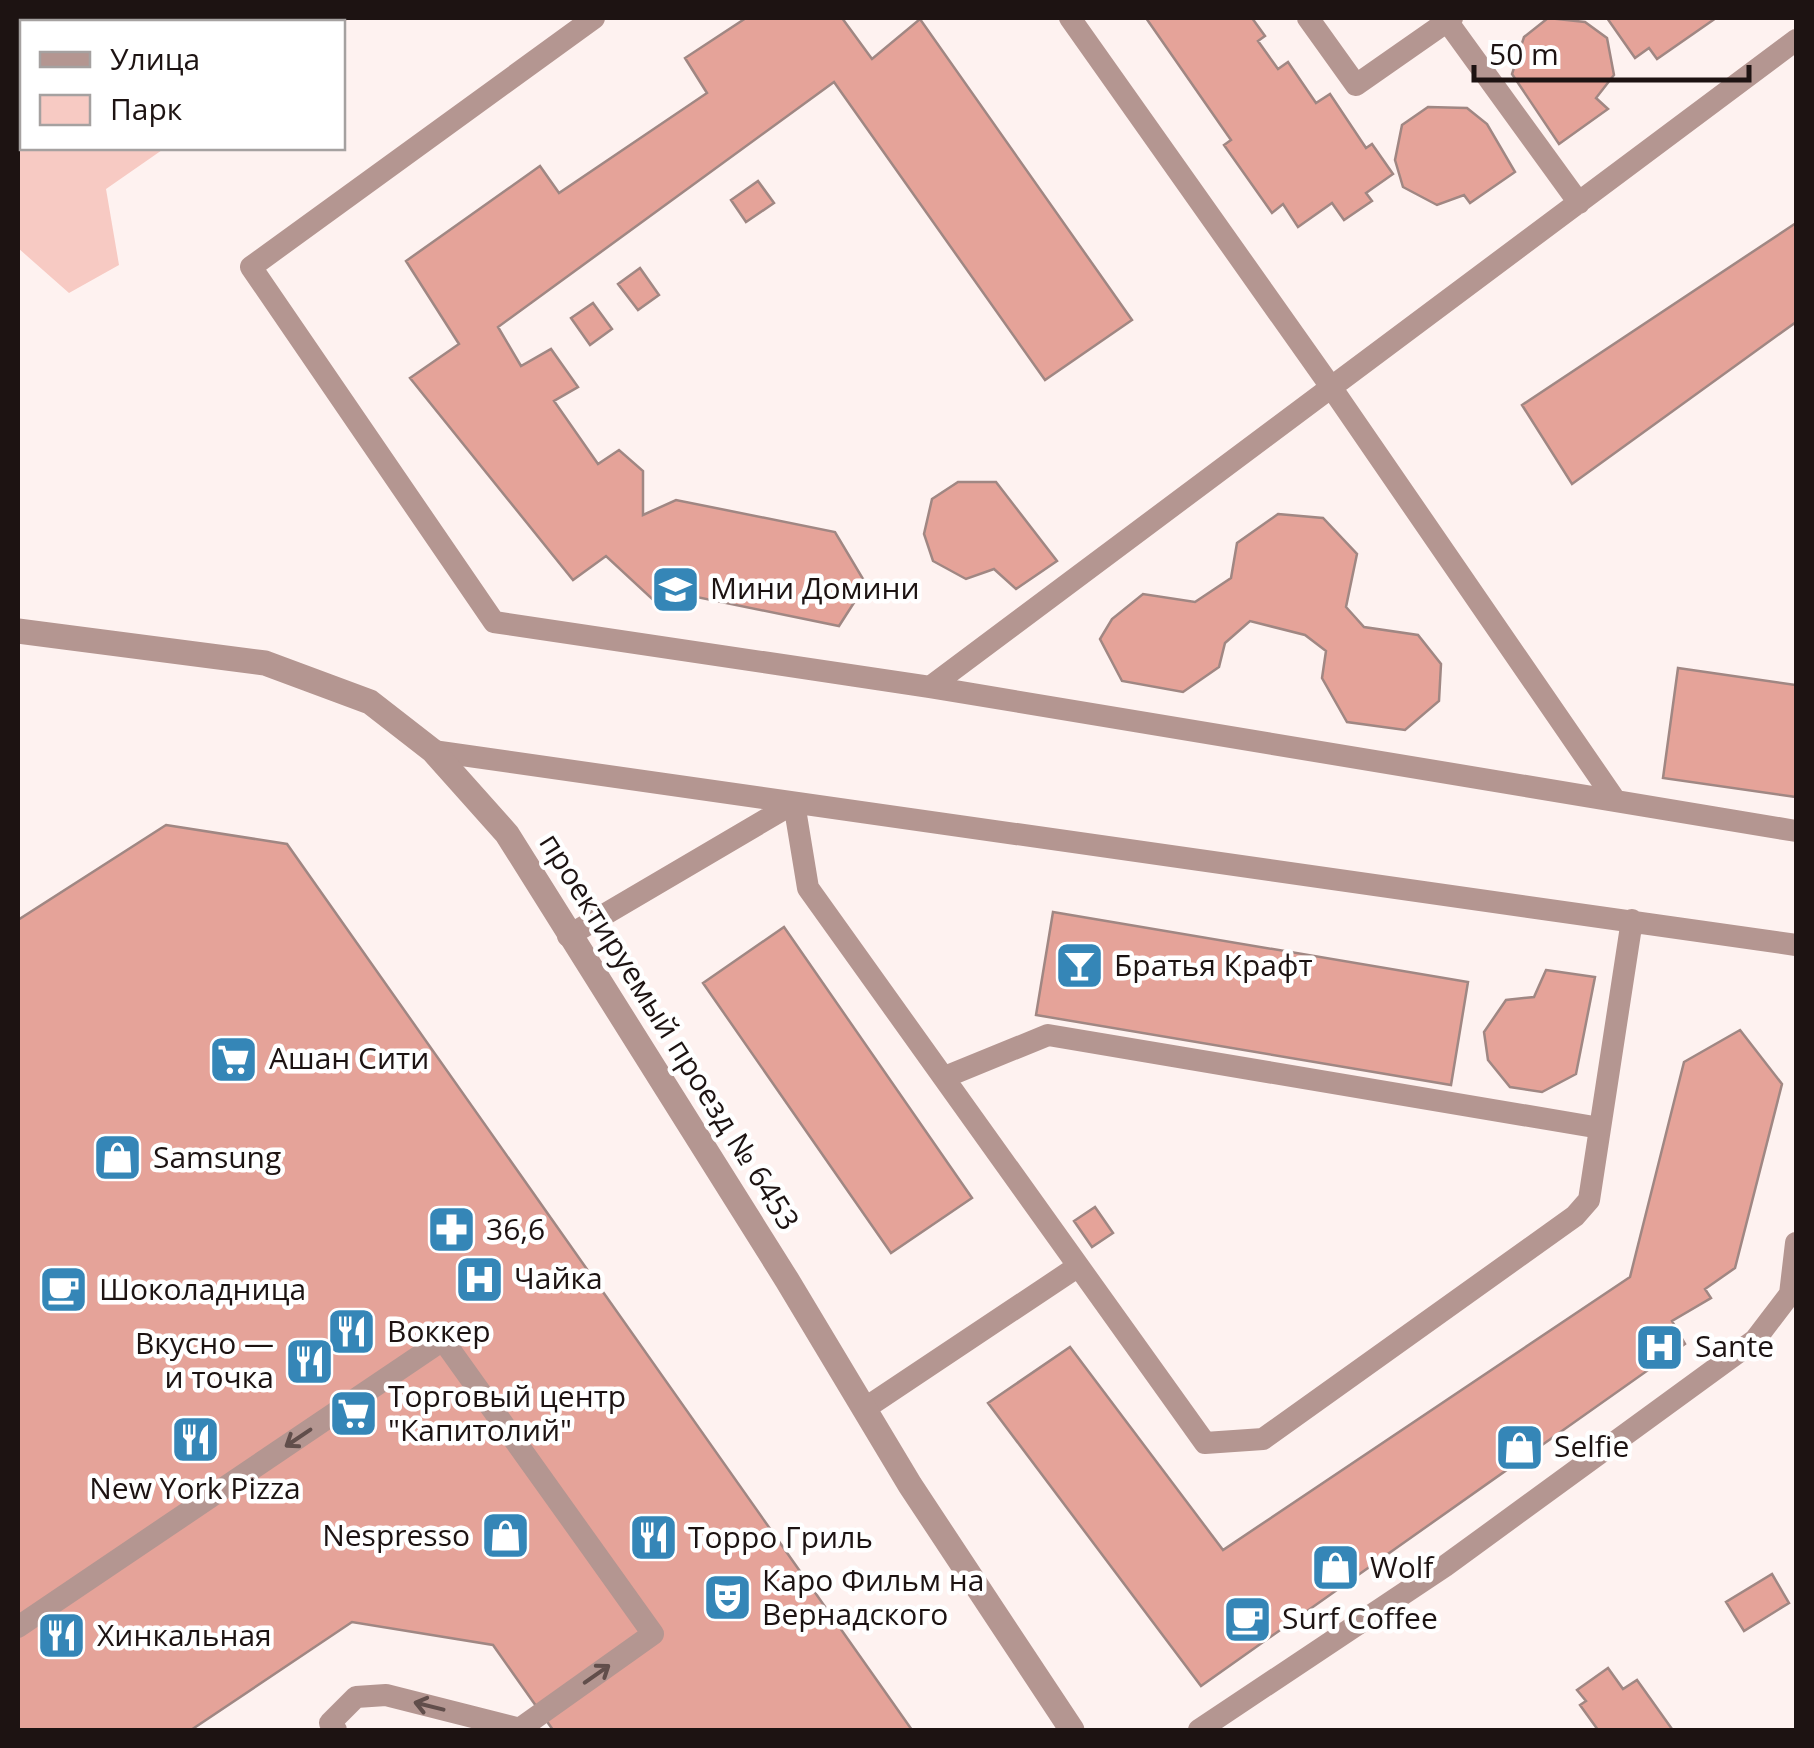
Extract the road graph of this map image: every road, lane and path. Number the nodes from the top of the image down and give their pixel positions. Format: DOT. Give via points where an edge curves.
graph roads {
  1 [pos="594,18"];
  2 [pos="1070,18"];
  3 [pos="1308,18"];
  4 [pos="1449,19"];
  5 [pos="1796,40"];
  6 [pos="1579,203"];
  7 [pos="1331,387"];
  8 [pos="18,631"];
  9 [pos="930,686"];
  10 [pos="433,751"];
  11 [pos="1615,800"];
  12 [pos="794,803"];
  13 [pos="1796,832"];
  14 [pos="1632,920"];
  15 [pos="568,936"];
  16 [pos="1796,944"];
  17 [pos="946,1077"];
  18 [pos="1600,1128"];
  19 [pos="1796,1243"];
  20 [pos="1078,1267"];
  21 [pos="864,1409"];
  22 [pos="18,1627"];
  23 [pos="336,1730"];
  24 [pos="521,1730"];
  25 [pos="1072,1730"];
  26 [pos="1199,1730"];
  1 -- 9 [label="lane" via="252,266 494,622"];
  2 -- 7 [label="lane"];
  3 -- 4 [label="lane" via="1356,86"];
  4 -- 6 [label="lane"];
  5 -- 6 [label="lane"];
  6 -- 7 [label="lane"];
  7 -- 9 [label="lane"];
  7 -- 11 [label="lane"];
  8 -- 10 [label="street, проектируемый проезд № 6453" via="265,663 370,702"];
  9 -- 11 [label="lane"];
  10 -- 12 [label="lane"];
  10 -- 15 [label="street, проектируемый проезд № 6453" via="507,834"];
  11 -- 13 [label="lane"];
  12 -- 14 [label="lane"];
  12 -- 15 [label="lane"];
  12 -- 17 [label="lane" via="808,888"];
  14 -- 16 [label="lane"];
  14 -- 18 [label="lane"];
  15 -- 21 [label="street, проектируемый проезд № 6453"];
  17 -- 18 [label="lane" via="1048,1035"];
  17 -- 20 [label="lane"];
  18 -- 20 [label="lane" via="1588,1200 1576,1216 1262,1439 1206,1443"];
  19 -- 26 [label="lane" via="1790,1294 1754,1340 1445,1566"];
  20 -- 21 [label="lane"];
  21 -- 25 [label="street, проектируемый проезд № 6453"];
  24 -- 22 [label="lane, one-way" via="652,1634 443,1340"];
  24 -- 23 [label="lane, one-way" via="386,1695 356,1697 330,1722"];
}
